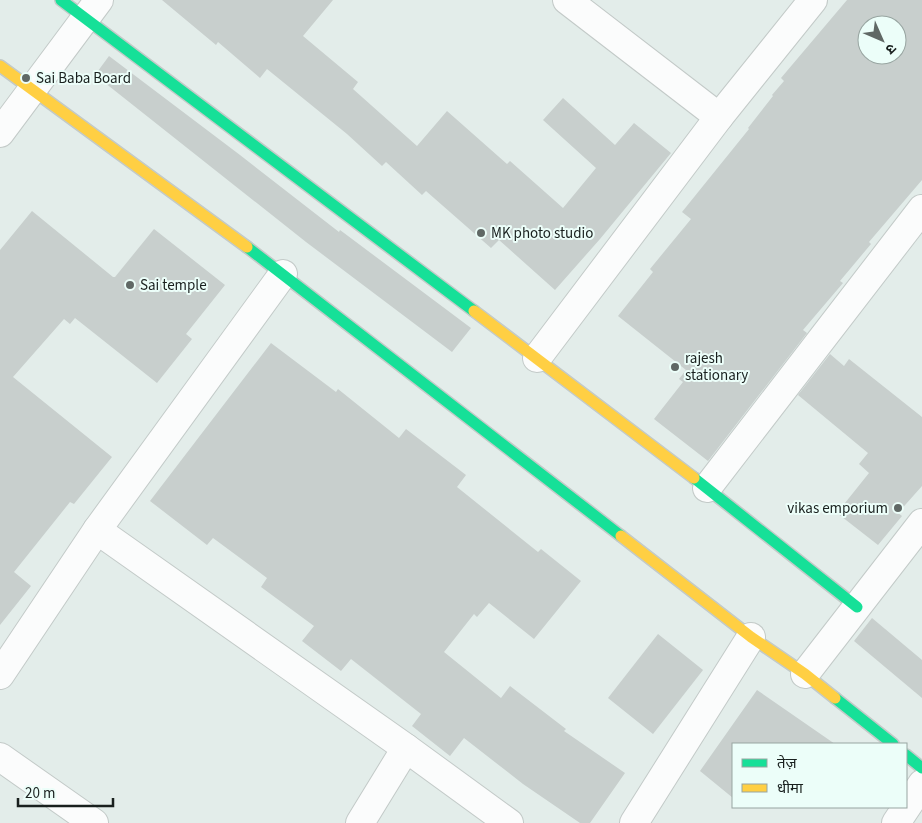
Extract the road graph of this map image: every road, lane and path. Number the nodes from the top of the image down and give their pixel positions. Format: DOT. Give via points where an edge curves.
graph roads {
  1 [pos="61,0"];
  2 [pos="567,0"];
  3 [pos="813,0"];
  4 [pos="92,9"];
  5 [pos="0,66"];
  6 [pos="33,90"];
  7 [pos="719,117"];
  8 [pos="0,134"];
  9 [pos="922,209"];
  10 [pos="284,274"];
  11 [pos="537,358"];
  12 [pos="707,488"];
  13 [pos="922,523"];
  14 [pos="97,530"];
  15 [pos="857,607"];
  16 [pos="751,636"];
  17 [pos="805,674"];
  18 [pos="0,675"];
  19 [pos="892,743"];
  20 [pos="406,748"];
  21 [pos="907,756"];
  22 [pos="0,757"];
  23 [pos="922,768"];
  24 [pos="922,784"];
  25 [pos="907,806"];
  26 [pos="906,808"];
  27 [pos="94,823"];
  28 [pos="360,823"];
  29 [pos="509,823"];
  30 [pos="634,823"];
  31 [pos="896,823"];
  1 -- 4 [label="street"];
  2 -- 7 [label="street"];
  3 -- 7 [label="street"];
  4 -- 6 [label="street"];
  4 -- 11 [label="street"];
  5 -- 6 [label="street"];
  6 -- 8 [label="street"];
  6 -- 10 [label="street"];
  7 -- 11 [label="street"];
  9 -- 12 [label="street"];
  10 -- 14 [label="street"];
  10 -- 16 [label="street"];
  11 -- 12 [label="street"];
  12 -- 15 [label="street"];
  13 -- 15 [label="street"];
  14 -- 18 [label="street"];
  14 -- 20 [label="street"];
  15 -- 17 [label="street"];
  16 -- 17 [label="street"];
  16 -- 30 [label="street"];
  17 -- 19 [label="street"];
  20 -- 28 [label="street"];
  20 -- 29 [label="street"];
  21 -- 23 [label="street"];
  22 -- 27 [label="street"];
  24 -- 25 [label="street"];
  26 -- 31 [label="street"];
}
